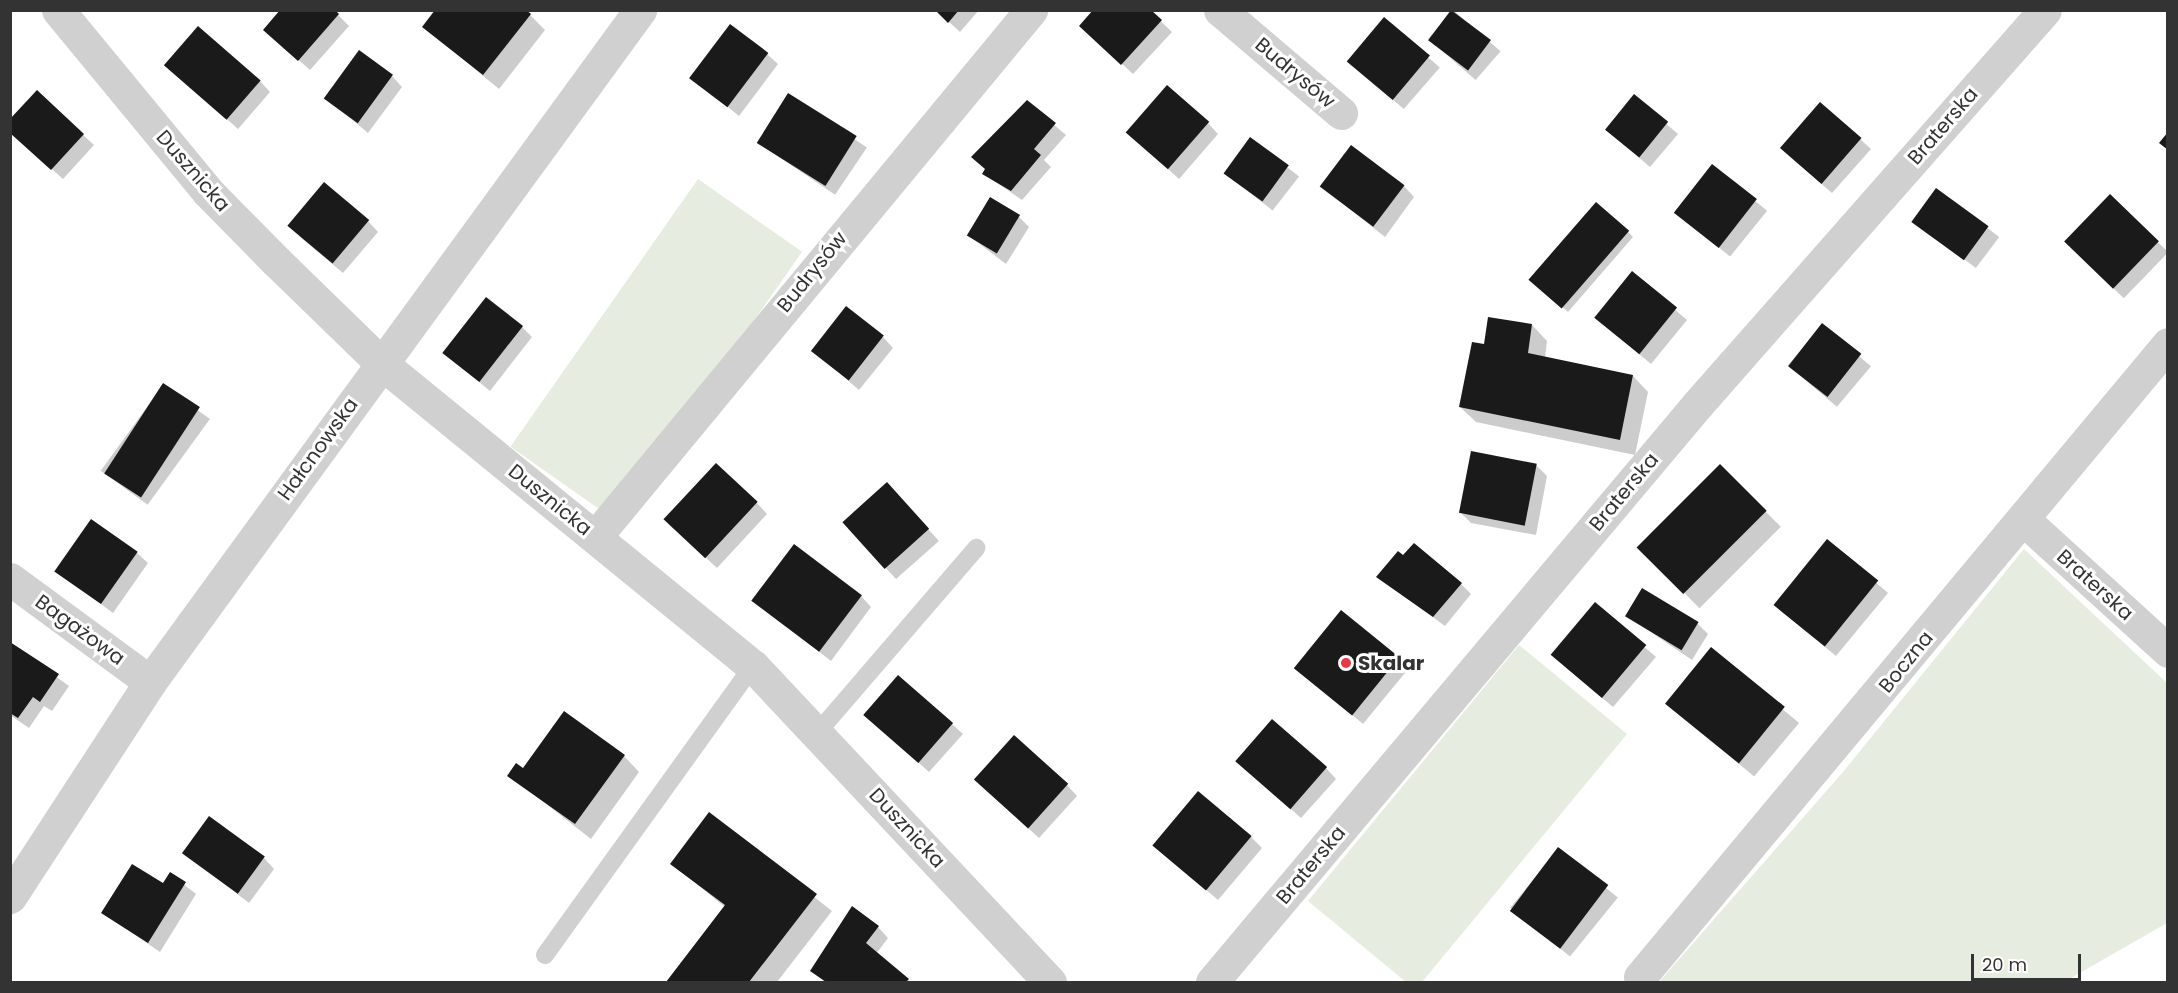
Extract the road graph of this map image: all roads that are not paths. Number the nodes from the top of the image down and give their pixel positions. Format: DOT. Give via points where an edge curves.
graph roads {
  1 [pos="58,10"];
  2 [pos="640,10"];
  3 [pos="1031,10"];
  4 [pos="1220,10"];
  5 [pos="2045,10"];
  6 [pos="1341,113"];
  7 [pos="2168,344"];
  8 [pos="381,363"];
  9 [pos="2023,519"];
  10 [pos="596,536"];
  11 [pos="976,548"];
  12 [pos="10,579"];
  13 [pos="2168,651"];
  14 [pos="753,666"];
  15 [pos="150,682"];
  16 [pos="818,732"];
  17 [pos="10,897"];
  18 [pos="545,955"];
  19 [pos="1640,977"];
  20 [pos="1050,982"];
  21 [pos="1212,982"];
  1 -- 8 [label="street, Dusznicka" via="208,192"];
  2 -- 8 [label="street, Hałcnowska"];
  3 -- 10 [label="street, Budrysów"];
  4 -- 6 [label="street, Budrysów"];
  5 -- 21 [label="street, Braterska" via="1697,405"];
  7 -- 9 [label="street, Boczna"];
  8 -- 10 [label="street, Dusznicka"];
  8 -- 15 [label="street, Hałcnowska"];
  9 -- 13 [label="street, Braterska"];
  9 -- 19 [label="street, Boczna"];
  10 -- 14 [label="street, Dusznicka"];
  11 -- 16 [label="lane"];
  12 -- 15 [label="street, Bagażowa"];
  14 -- 16 [label="street, Dusznicka"];
  14 -- 18 [label="lane"];
  15 -- 17 [label="street, Hałcnowska"];
  16 -- 20 [label="street, Dusznicka"];
}
